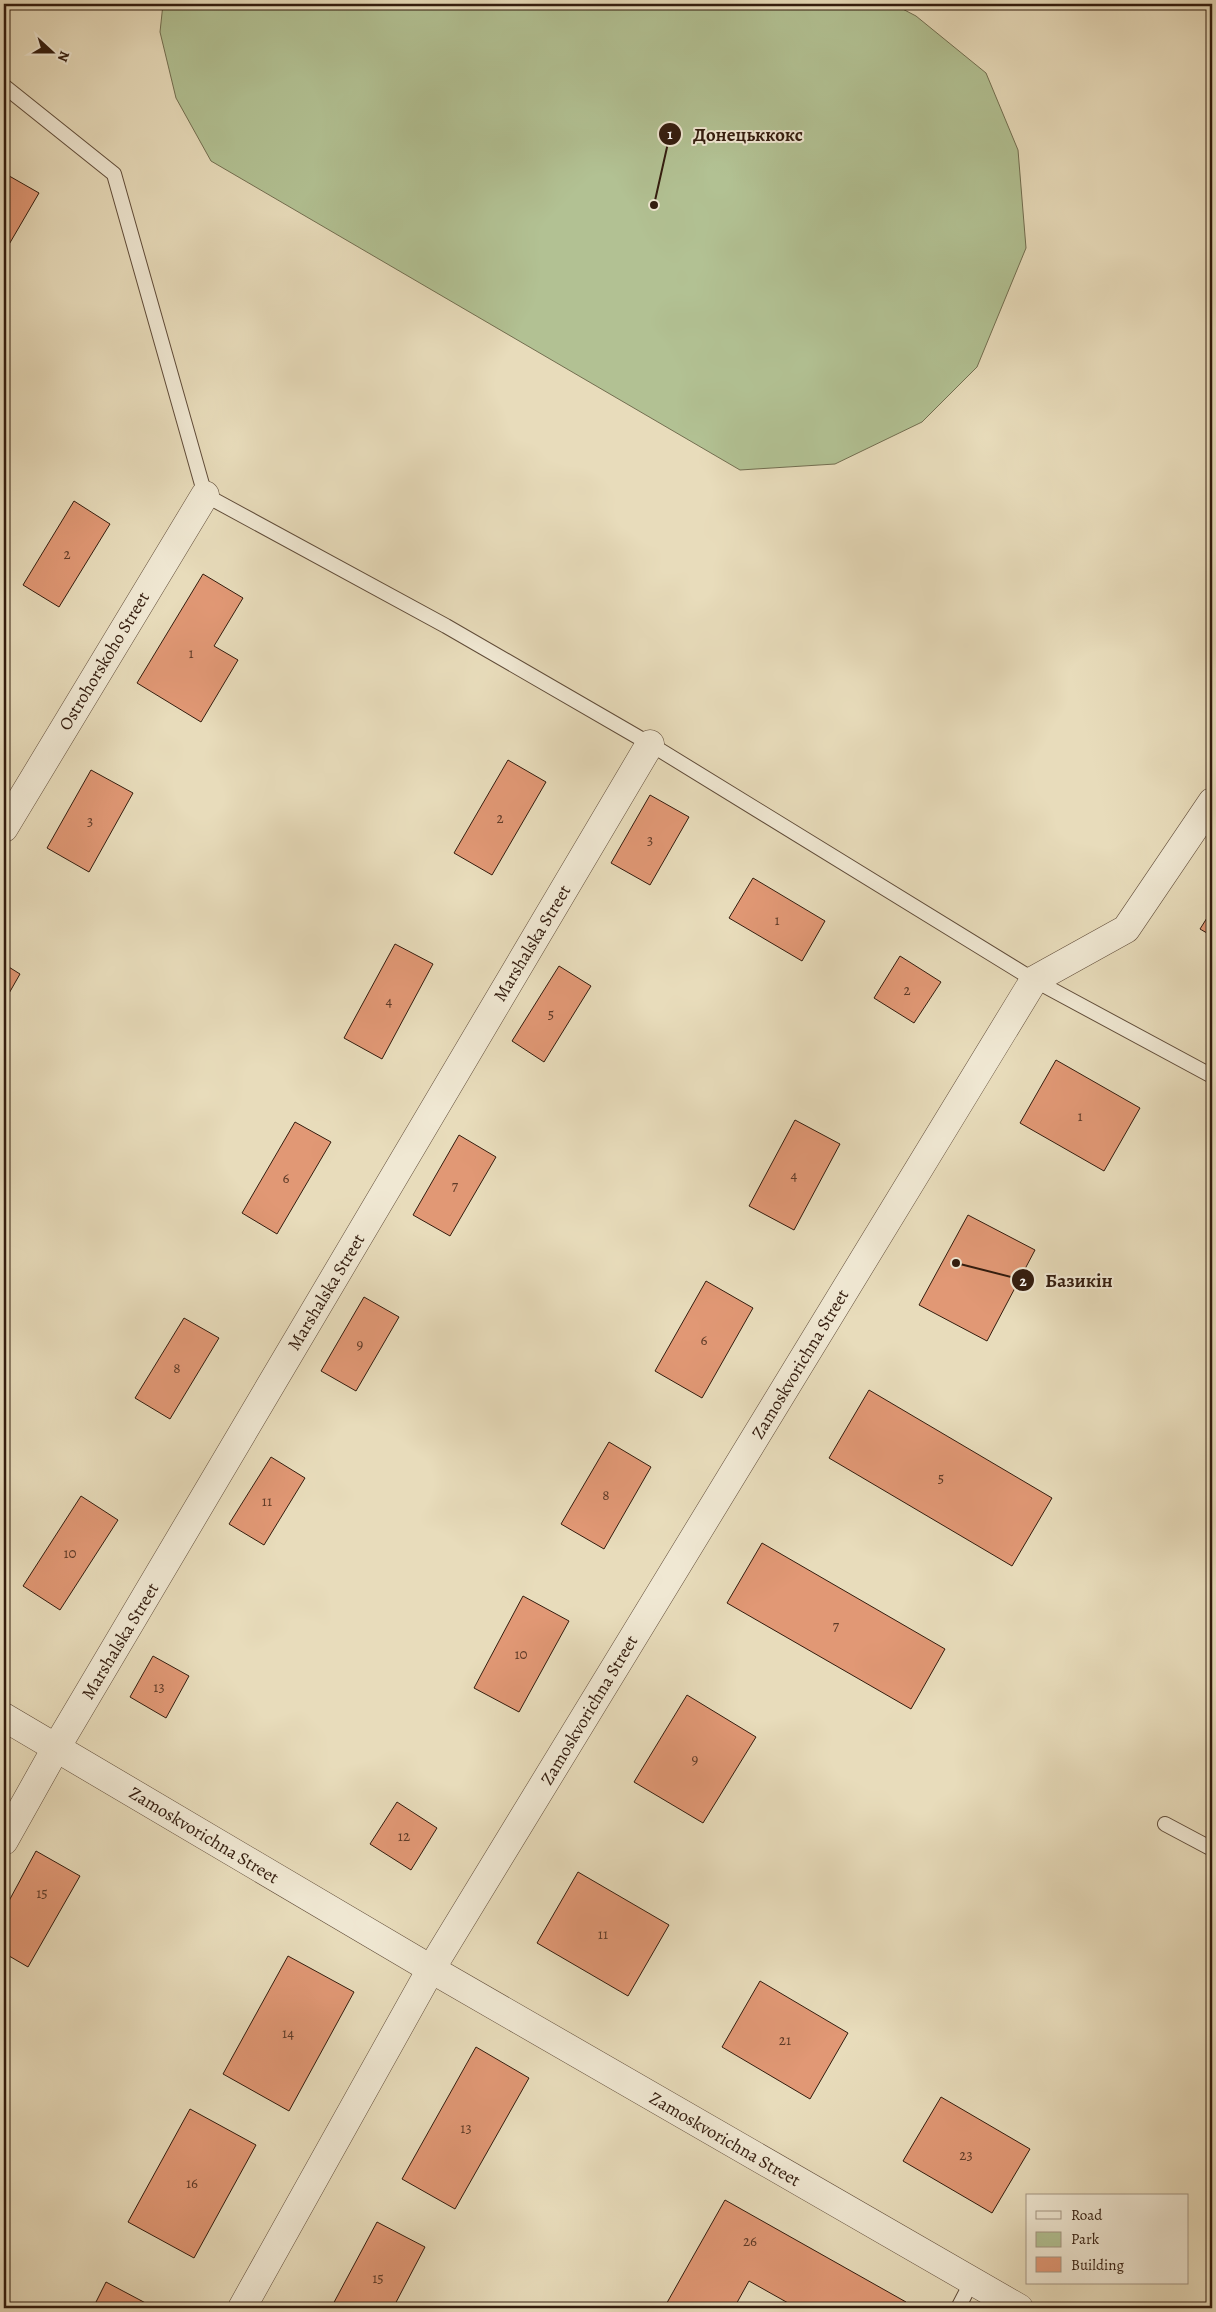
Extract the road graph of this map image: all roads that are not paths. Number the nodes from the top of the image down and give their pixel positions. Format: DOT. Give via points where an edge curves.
graph roads {
  1 [pos="4,86"];
  2 [pos="204,495"];
  3 [pos="650,744"];
  4 [pos="1212,802"];
  5 [pos="4,828"];
  6 [pos="1034,980"];
  7 [pos="1212,1076"];
  8 [pos="4,1717"];
  9 [pos="56,1748"];
  10 [pos="1165,1824"];
  11 [pos="4,1841"];
  12 [pos="1212,1849"];
  13 [pos="431,1969"];
  14 [pos="972,2281"];
  15 [pos="242,2308"];
  16 [pos="958,2308"];
  17 [pos="1019,2308"];
  1 -- 2 [label="lane" via="114,174"];
  2 -- 3 [label="lane" via="446,626"];
  2 -- 5 [label="street, Ostrohorskoho Street"];
  3 -- 6 [label="lane"];
  3 -- 9 [label="street, Marshalska Street"];
  4 -- 6 [label="street, Zamoskvorichna Street" via="1126,929"];
  6 -- 7 [label="lane"];
  6 -- 13 [label="street, Zamoskvorichna Street"];
  8 -- 9 [label="street, Zamoskvorichna Street"];
  9 -- 11 [label="street, Marshalska Street"];
  9 -- 13 [label="street, Zamoskvorichna Street"];
  10 -- 12 [label="lane"];
  13 -- 14 [label="street, Zamoskvorichna Street"];
  13 -- 15 [label="street, Zamoskvorichna Street"];
  14 -- 16 [label="lane"];
  14 -- 17 [label="street, Zamoskvorichna Street"];
}
